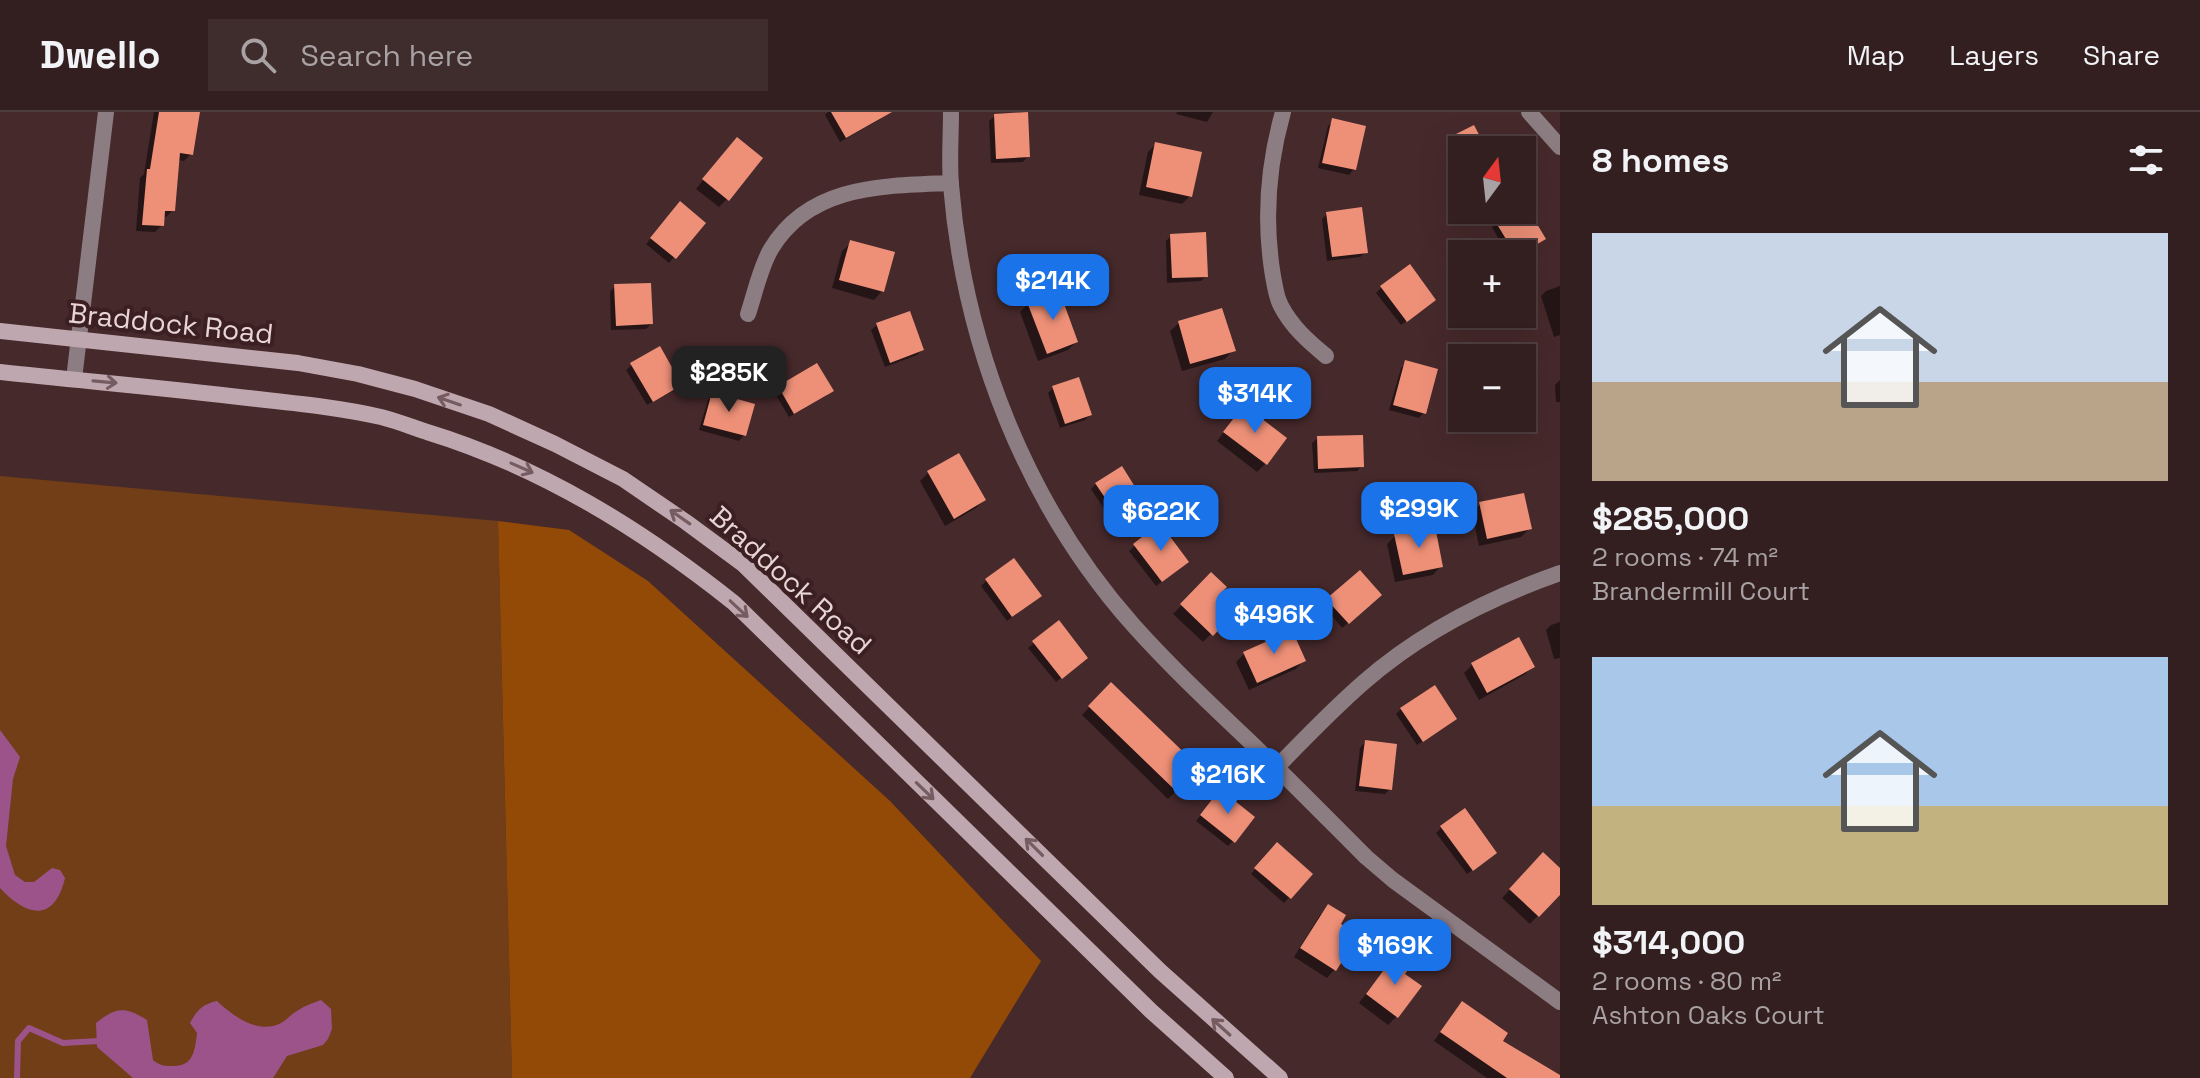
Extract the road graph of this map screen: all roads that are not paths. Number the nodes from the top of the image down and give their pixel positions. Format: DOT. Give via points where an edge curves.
graph roads {
  1 [pos="106,112"];
  2 [pos="951,112"];
  3 [pos="1283,112"];
  4 [pos="1529,112"];
  5 [pos="1560,147"];
  6 [pos="951,183"];
  7 [pos="748,314"];
  8 [pos="0,331"];
  9 [pos="77,339"];
  10 [pos="1326,356"];
  11 [pos="0,372"];
  12 [pos="74,379"];
  13 [pos="1560,573"];
  14 [pos="1277,767"];
  15 [pos="1560,1002"];
  16 [pos="1226,1078"];
  17 [pos="1280,1078"];
  1 -- 9 [label="street"];
  2 -- 6 [label="street"];
  3 -- 10 [label="street" via="1271,169 1270,259 1280,304 1298,332"];
  4 -- 5 [label="street"];
  6 -- 7 [label="street" via="857,190 811,208 770,250"];
  6 -- 14 [label="street" via="980,345 1008,424 1044,497 1084,563 1132,623"];
  8 -- 9 [label="main road, Braddock Road"];
  9 -- 12 [label="street"];
  17 -- 9 [label="main road, Braddock Road, one-way" via="1160,971 743,564 623,479 489,414 358,374"];
  11 -- 12 [label="main road, Braddock Road"];
  12 -- 16 [label="main road, Braddock Road, one-way" via="382,417 480,449 599,507 734,603"];
  13 -- 14 [label="street" via="1461,615 1410,646 1366,680"];
  14 -- 15 [label="street" via="1393,880"];
}
